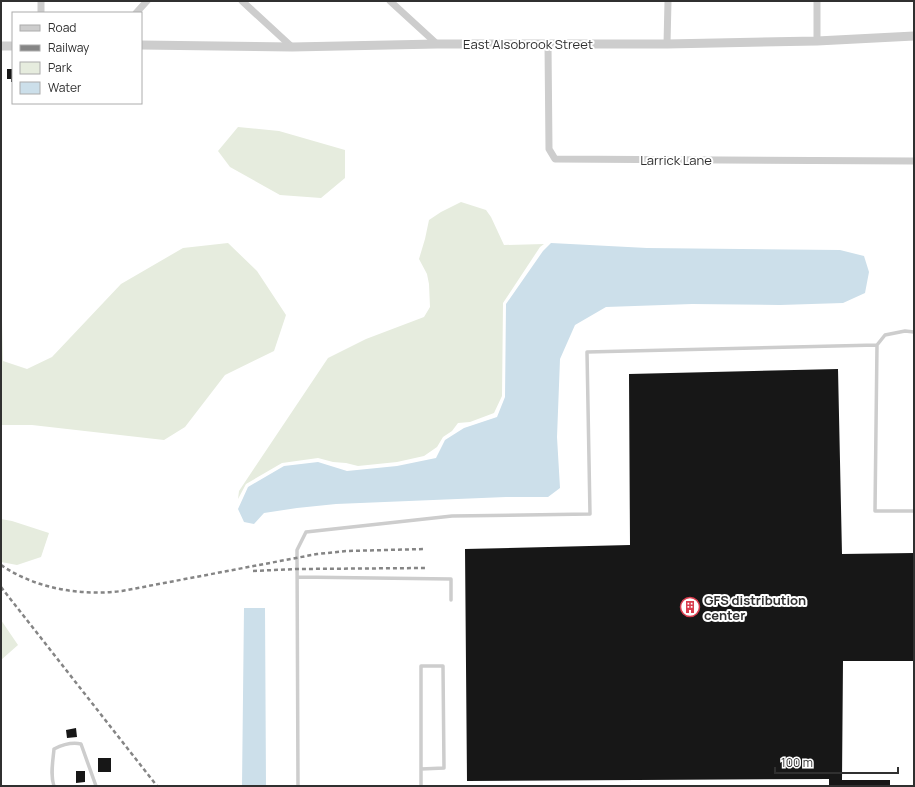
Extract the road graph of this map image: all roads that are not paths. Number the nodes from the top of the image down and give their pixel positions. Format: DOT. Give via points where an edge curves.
graph roads {
  1 [pos="41,1"];
  2 [pos="147,1"];
  3 [pos="242,1"];
  4 [pos="390,1"];
  5 [pos="668,1"];
  6 [pos="817,1"];
  7 [pos="41,12"];
  8 [pos="137,12"];
  9 [pos="914,36"];
  10 [pos="817,41"];
  11 [pos="437,44"];
  12 [pos="548,44"];
  13 [pos="667,44"];
  14 [pos="1,46"];
  15 [pos="12,46"];
  16 [pos="142,46"];
  17 [pos="292,47"];
  18 [pos="914,161"];
  19 [pos="914,332"];
  20 [pos="877,345"];
  21 [pos="914,511"];
  22 [pos="297,577"];
  23 [pos="451,600"];
  24 [pos="421,769"];
  25 [pos="54,786"];
  26 [pos="96,786"];
  27 [pos="298,786"];
  28 [pos="421,786"];
  1 -- 7 [label="street"];
  2 -- 8 [label="street"];
  3 -- 17 [label="street"];
  4 -- 11 [label="street"];
  5 -- 13 [label="street"];
  6 -- 10 [label="street"];
  9 -- 10 [label="street, East Alsobrook Street"];
  10 -- 13 [label="street, East Alsobrook Street"];
  11 -- 12 [label="street, East Alsobrook Street"];
  11 -- 17 [label="street, East Alsobrook Street"];
  12 -- 13 [label="street, East Alsobrook Street"];
  12 -- 18 [label="street, Larrick Lane" via="548,149 555,159"];
  14 -- 15 [label="street"];
  16 -- 17 [label="street, East Alsobrook Street"];
  19 -- 20 [label="lane" via="885,335"];
  20 -- 21 [label="lane" via="875,511"];
  20 -- 22 [label="lane" via="587,352 590,514 452,516 306,532 297,550"];
  22 -- 23 [label="lane" via="452,578"];
  22 -- 27 [label="lane"];
  24 -- 24 [label="lane" via="421,666 443,666 444,768"];
  24 -- 28 [label="lane"];
  25 -- 26 [label="lane" via="54,749 76,743 81,744"];
}
